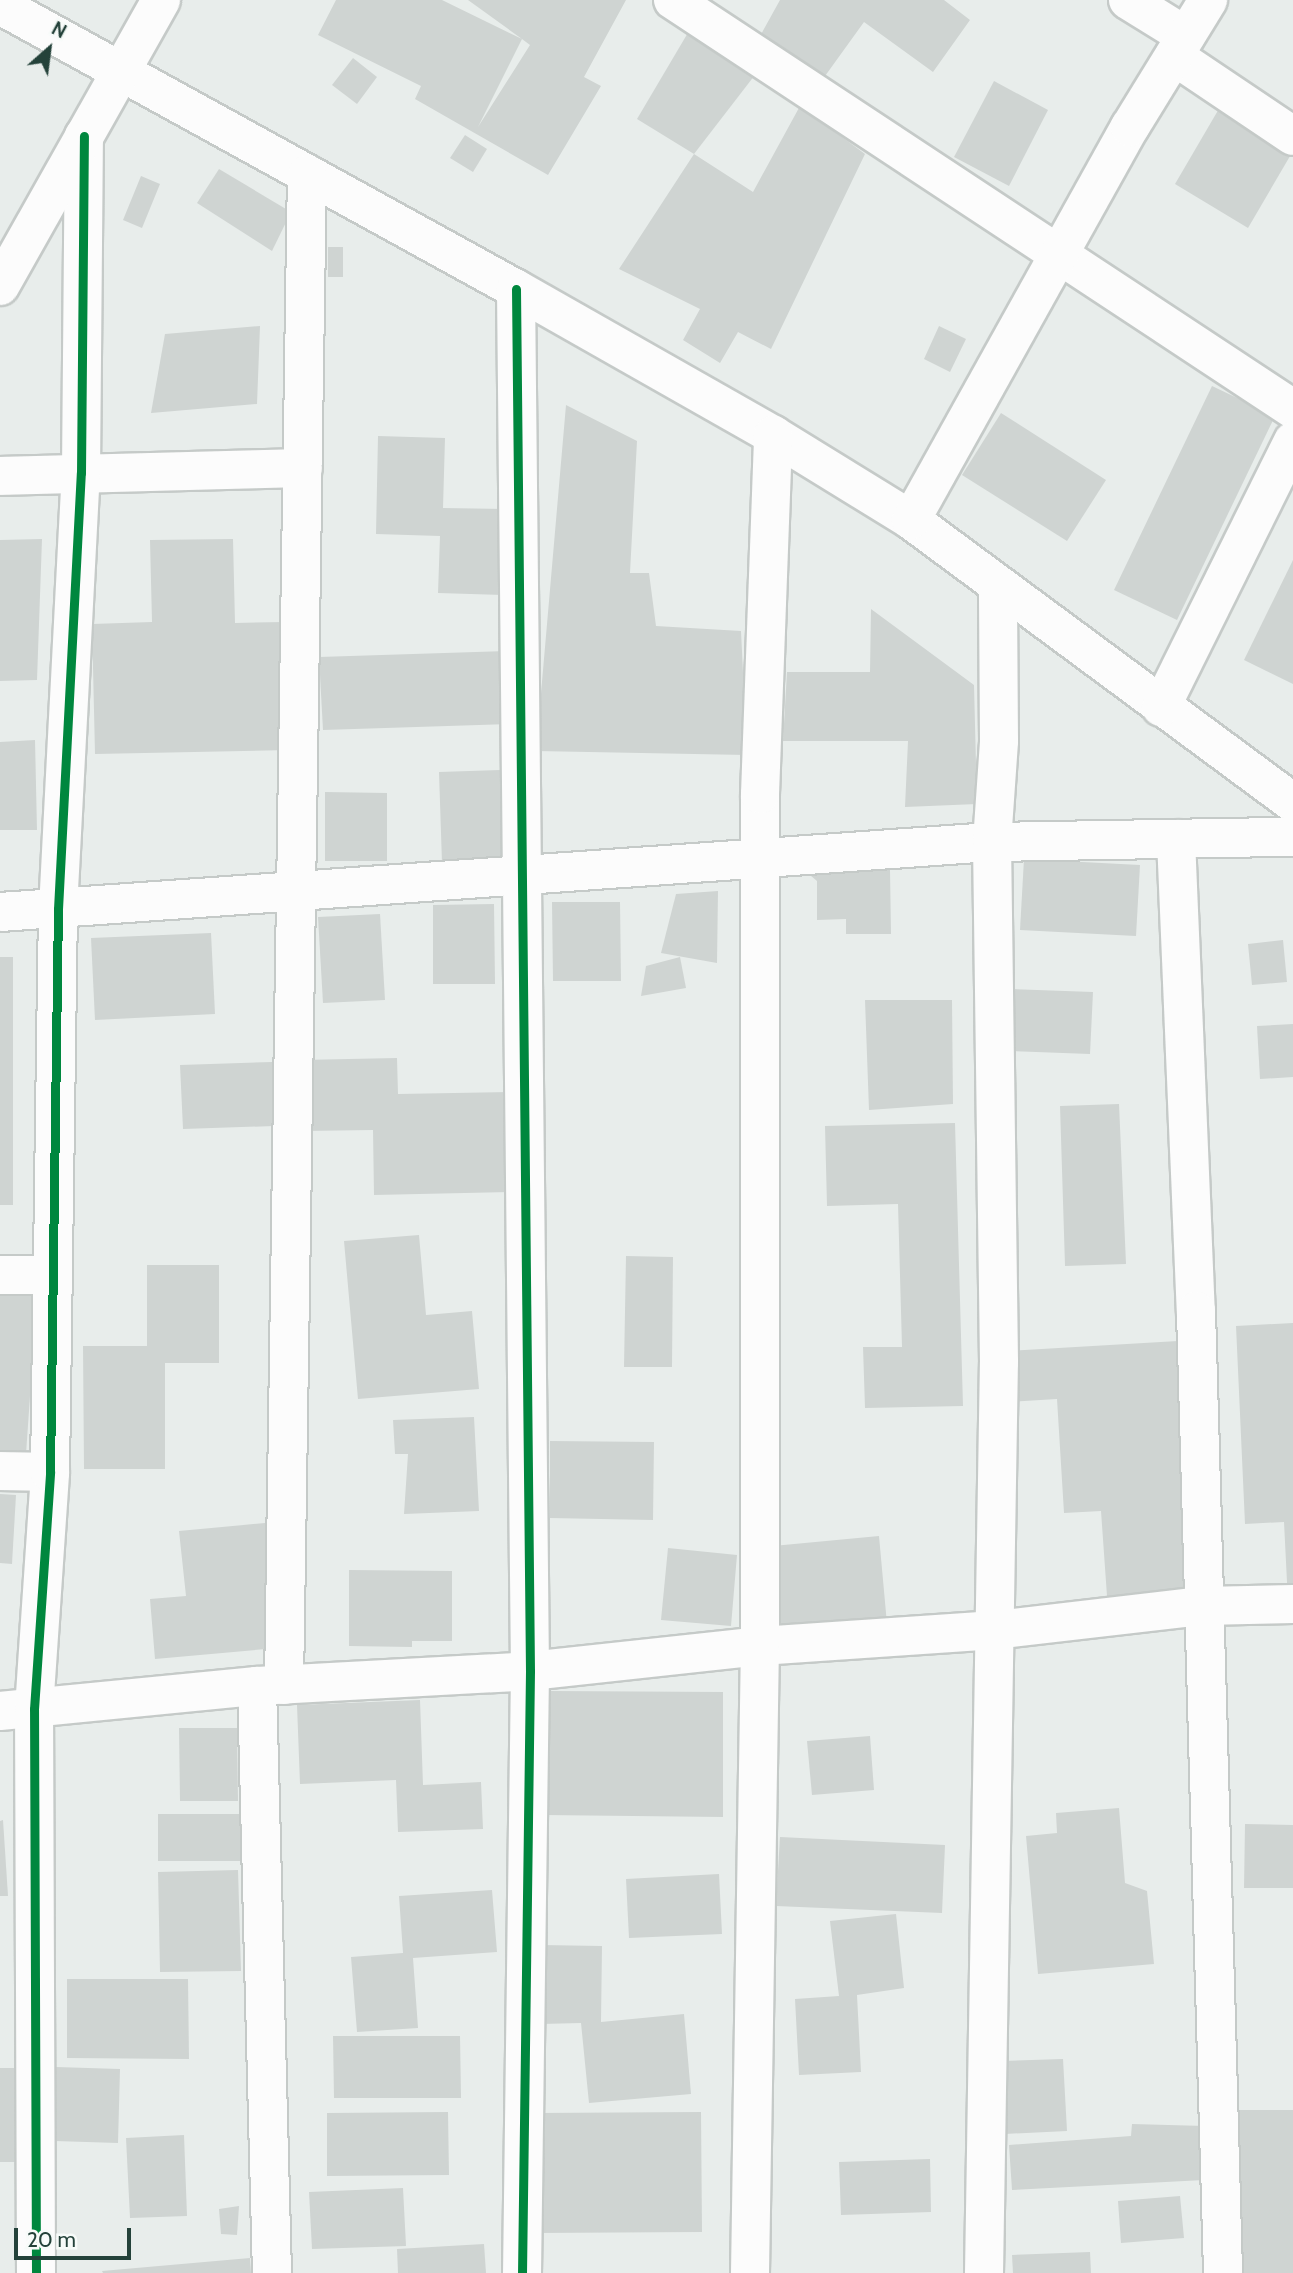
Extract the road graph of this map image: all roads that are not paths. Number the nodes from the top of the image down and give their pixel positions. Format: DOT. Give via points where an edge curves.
graph roads {
  1 [pos="161,0"];
  2 [pos="673,0"];
  3 [pos="1128,0"];
  4 [pos="1208,0"];
  5 [pos="0,5"];
  6 [pos="710,11"];
  7 [pos="1180,46"];
  8 [pos="120,72"];
  9 [pos="84,136"];
  10 [pos="1293,136"];
  11 [pos="307,174"];
  12 [pos="1057,257"];
  13 [pos="0,286"];
  14 [pos="516,289"];
  15 [pos="1293,410"];
  16 [pos="773,435"];
  17 [pos="1293,441"];
  18 [pos="303,468"];
  19 [pos="81,473"];
  20 [pos="0,476"];
  21 [pos="911,520"];
  22 [pos="998,589"];
  23 [pos="1161,707"];
  24 [pos="1293,803"];
  25 [pos="1293,837"];
  26 [pos="1176,839"];
  27 [pos="992,842"];
  28 [pos="760,858"];
  29 [pos="522,877"];
  30 [pos="296,892"];
  31 [pos="58,909"];
  32 [pos="0,912"];
  33 [pos="0,1275"];
  34 [pos="51,1275"];
  35 [pos="0,1471"];
  36 [pos="50,1472"];
  37 [pos="1293,1604"];
  38 [pos="1203,1606"];
  39 [pos="995,1630"];
  40 [pos="760,1646"];
  41 [pos="530,1671"];
  42 [pos="270,1686"];
  43 [pos="17,1710"];
  44 [pos="36,2273"];
  45 [pos="272,2273"];
  46 [pos="522,2273"];
  47 [pos="750,2273"];
  48 [pos="984,2273"];
  49 [pos="1223,2273"];
  1 -- 8 [label="street"];
  2 -- 6 [label="street"];
  3 -- 7 [label="street"];
  4 -- 7 [label="street"];
  5 -- 8 [label="street"];
  6 -- 12 [label="street"];
  7 -- 10 [label="street"];
  7 -- 12 [label="street"];
  8 -- 9 [label="street"];
  8 -- 11 [label="street"];
  9 -- 13 [label="street"];
  9 -- 19 [label="street"];
  11 -- 14 [label="street"];
  11 -- 18 [label="street"];
  12 -- 15 [label="street"];
  12 -- 21 [label="street"];
  14 -- 16 [label="street"];
  14 -- 29 [label="street"];
  16 -- 21 [label="street"];
  16 -- 28 [label="street"];
  17 -- 23 [label="street"];
  18 -- 19 [label="street"];
  18 -- 30 [label="street"];
  19 -- 20 [label="street"];
  19 -- 31 [label="street"];
  21 -- 22 [label="street"];
  22 -- 23 [label="street"];
  22 -- 27 [label="street" via="999,741"];
  23 -- 24 [label="street"];
  25 -- 26 [label="street"];
  26 -- 27 [label="street"];
  26 -- 38 [label="street"];
  27 -- 28 [label="street"];
  27 -- 39 [label="street" via="999,1335"];
  28 -- 29 [label="street"];
  28 -- 40 [label="street"];
  29 -- 30 [label="street"];
  29 -- 41 [label="street"];
  30 -- 31 [label="street"];
  30 -- 42 [label="street"];
  31 -- 32 [label="street"];
  31 -- 34 [label="street"];
  33 -- 34 [label="street"];
  34 -- 36 [label="street"];
  35 -- 36 [label="street"];
  36 -- 43 [label="street"];
  37 -- 38 [label="street"];
  38 -- 39 [label="street"];
  38 -- 49 [label="street"];
  39 -- 40 [label="street"];
  39 -- 48 [label="street"];
  40 -- 41 [label="street"];
  40 -- 47 [label="street"];
  41 -- 42 [label="street"];
  41 -- 46 [label="street"];
  42 -- 43 [label="street"];
  42 -- 45 [label="street"];
  43 -- 44 [label="street"];
}
